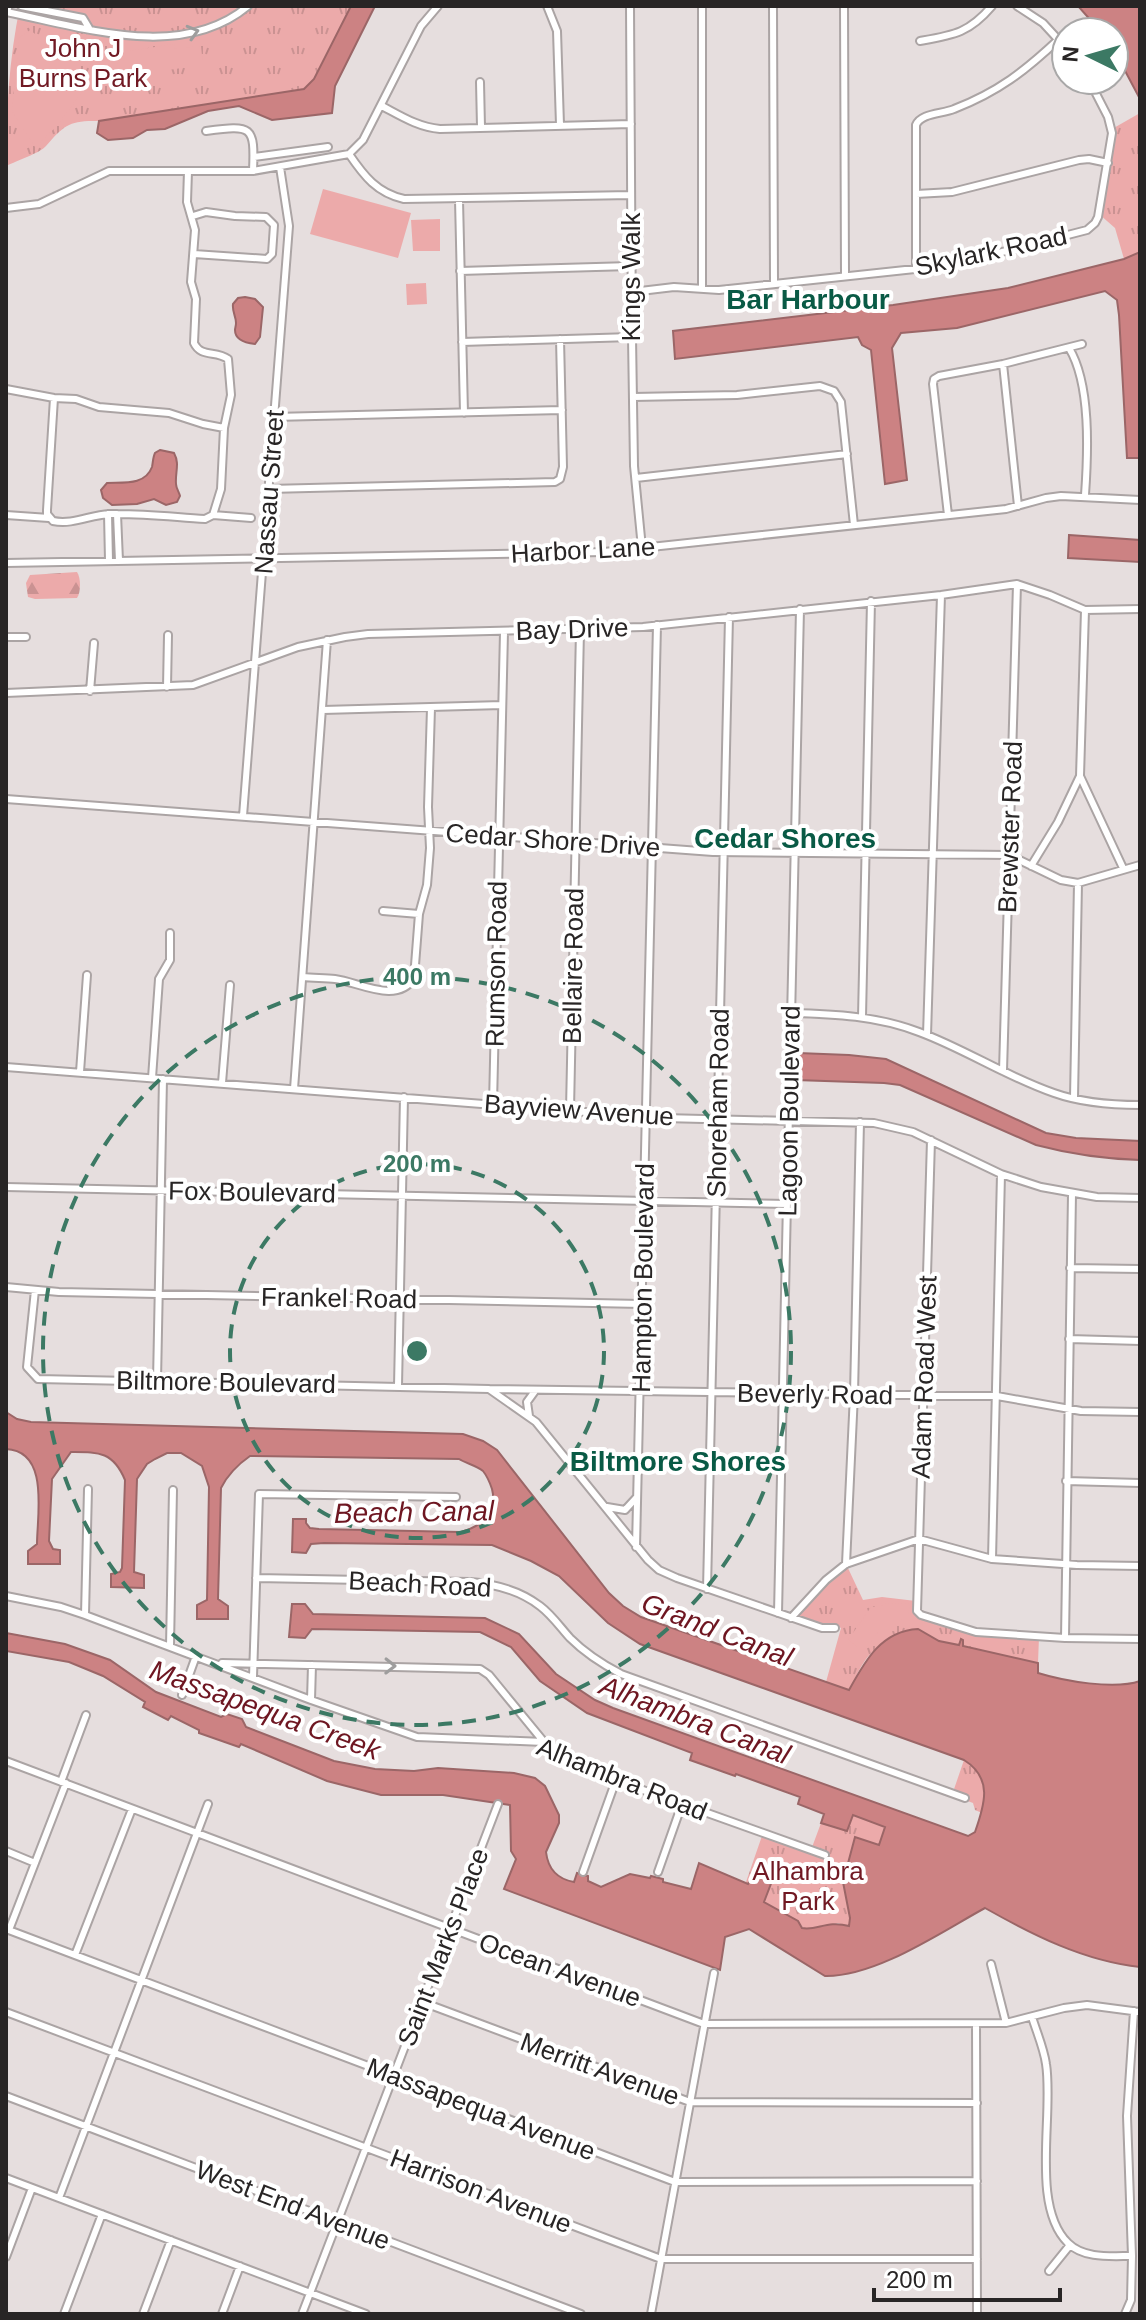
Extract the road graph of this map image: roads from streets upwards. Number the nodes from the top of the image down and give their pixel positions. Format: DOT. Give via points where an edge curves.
graph roads {
  1 [pos="21,6"];
  2 [pos="248,6"];
  3 [pos="438,6"];
  4 [pos="547,6"];
  5 [pos="630,6"];
  6 [pos="702,6"];
  7 [pos="773,6"];
  8 [pos="844,6"];
  9 [pos="992,6"];
  10 [pos="1017,6"];
  11 [pos="6,9"];
  12 [pos="89,28"];
  13 [pos="1050,30"];
  14 [pos="920,41"];
  15 [pos="1050,48"];
  16 [pos="480,82"];
  17 [pos="1097,96"];
  18 [pos="382,106"];
  19 [pos="631,124"];
  20 [pos="560,125"];
  21 [pos="481,127"];
  22 [pos="206,131"];
  23 [pos="328,147"];
  24 [pos="349,154"];
  25 [pos="254,157"];
  26 [pos="1108,163"];
  27 [pos="280,167"];
  28 [pos="188,171"];
  29 [pos="253,171"];
  30 [pos="916,194"];
  31 [pos="631,195"];
  32 [pos="459,200"];
  33 [pos="6,208"];
  34 [pos="193,216"];
  35 [pos="194,254"];
  36 [pos="631,266"];
  37 [pos="916,268"];
  38 [pos="460,271"];
  39 [pos="845,276"];
  40 [pos="774,283"];
  41 [pos="702,289"];
  42 [pos="632,292"];
  43 [pos="632,337"];
  44 [pos="560,339"];
  45 [pos="462,342"];
  46 [pos="1082,344"];
  47 [pos="1069,348"];
  48 [pos="1003,364"];
  49 [pos="6,389"];
  50 [pos="633,397"];
  51 [pos="54,398"];
  52 [pos="562,410"];
  53 [pos="464,413"];
  54 [pos="274,417"];
  55 [pos="224,428"];
  56 [pos="847,454"];
  57 [pos="636,478"];
  58 [pos="269,489"];
  59 [pos="1085,495"];
  60 [pos="1140,500"];
  61 [pos="1018,506"];
  62 [pos="108,514"];
  63 [pos="117,514"];
  64 [pos="6,515"];
  65 [pos="213,515"];
  66 [pos="948,515"];
  67 [pos="49,518"];
  68 [pos="251,518"];
  69 [pos="854,525"];
  70 [pos="642,548"];
  71 [pos="263,559"];
  72 [pos="109,561"];
  73 [pos="119,561"];
  74 [pos="6,563"];
  75 [pos="22,563"];
  76 [pos="6,570"];
  77 [pos="1017,584"];
  78 [pos="941,595"];
  79 [pos="871,601"];
  80 [pos="800,609"];
  81 [pos="1140,609"];
  82 [pos="1085,610"];
  83 [pos="729,617"];
  84 [pos="657,625"];
  85 [pos="580,630"];
  86 [pos="504,632"];
  87 [pos="168,635"];
  88 [pos="6,637"];
  89 [pos="26,637"];
  90 [pos="327,640"];
  91 [pos="94,643"];
  92 [pos="255,664"];
  93 [pos="167,687"];
  94 [pos="90,691"];
  95 [pos="6,693"];
  96 [pos="502,705"];
  97 [pos="431,708"];
  98 [pos="323,710"];
  99 [pos="1080,776"];
  100 [pos="6,799"];
  101 [pos="243,816"];
  102 [pos="315,822"];
  103 [pos="429,831"];
  104 [pos="499,836"];
  105 [pos="576,842"];
  106 [pos="652,847"];
  107 [pos="723,852"];
  108 [pos="795,852"];
  109 [pos="866,852"];
  110 [pos="933,854"];
  111 [pos="1009,855"];
  112 [pos="1140,865"];
  113 [pos="1031,866"];
  114 [pos="1123,868"];
  115 [pos="1078,883"];
  116 [pos="383,911"];
  117 [pos="419,914"];
  118 [pos="170,933"];
  119 [pos="87,975"];
  120 [pos="303,977"];
  121 [pos="230,985"];
  122 [pos="791,1013"];
  123 [pos="862,1017"];
  124 [pos="927,1035"];
  125 [pos="6,1067"];
  126 [pos="1003,1071"];
  127 [pos="80,1072"];
  128 [pos="152,1078"];
  129 [pos="163,1079"];
  130 [pos="222,1083"];
  131 [pos="294,1089"];
  132 [pos="404,1097"];
  133 [pos="1074,1098"];
  134 [pos="493,1104"];
  135 [pos="1140,1105"];
  136 [pos="570,1110"];
  137 [pos="646,1116"];
  138 [pos="718,1119"];
  139 [pos="789,1120"];
  140 [pos="860,1122"];
  141 [pos="931,1140"];
  142 [pos="1001,1174"];
  143 [pos="6,1187"];
  144 [pos="160,1190"];
  145 [pos="1072,1194"];
  146 [pos="402,1196"];
  147 [pos="1140,1198"];
  148 [pos="645,1201"];
  149 [pos="716,1202"];
  150 [pos="787,1204"];
  151 [pos="1070,1268"];
  152 [pos="1140,1269"];
  153 [pos="6,1287"];
  154 [pos="35,1290"];
  155 [pos="158,1294"];
  156 [pos="400,1299"];
  157 [pos="642,1304"];
  158 [pos="1069,1339"];
  159 [pos="1140,1341"];
  160 [pos="157,1381"];
  161 [pos="398,1386"];
  162 [pos="489,1389"];
  163 [pos="536,1390"];
  164 [pos="640,1391"];
  165 [pos="711,1392"];
  166 [pos="783,1393"];
  167 [pos="854,1394"];
  168 [pos="923,1395"];
  169 [pos="997,1396"];
  170 [pos="1067,1408"];
  171 [pos="1140,1412"];
  172 [pos="529,1416"];
  173 [pos="1066,1481"];
  174 [pos="1140,1483"];
  175 [pos="88,1489"];
  176 [pos="173,1490"];
  177 [pos="456,1497"];
  178 [pos="637,1497"];
  179 [pos="605,1506"];
  180 [pos="919,1539"];
  181 [pos="636,1547"];
  182 [pos="992,1559"];
  183 [pos="846,1564"];
  184 [pos="1065,1564"];
  185 [pos="1140,1566"];
  186 [pos="256,1578"];
  187 [pos="707,1589"];
  188 [pos="6,1596"];
  189 [pos="778,1613"];
  190 [pos="85,1615"];
  191 [pos="791,1618"];
  192 [pos="835,1628"];
  193 [pos="1065,1638"];
  194 [pos="1140,1639"];
  195 [pos="170,1646"];
  196 [pos="196,1656"];
  197 [pos="214,1663"];
  198 [pos="254,1664"];
  199 [pos="312,1665"];
  200 [pos="253,1677"];
  201 [pos="182,1695"];
  202 [pos="311,1700"];
  203 [pos="86,1715"];
  204 [pos="544,1742"];
  205 [pos="6,1761"];
  206 [pos="616,1780"];
  207 [pos="63,1782"];
  208 [pos="965,1798"];
  209 [pos="208,1804"];
  210 [pos="498,1804"];
  211 [pos="682,1804"];
  212 [pos="132,1809"];
  213 [pos="197,1833"];
  214 [pos="6,1851"];
  215 [pos="825,1855"];
  216 [pos="35,1863"];
  217 [pos="583,1872"];
  218 [pos="658,1872"];
  219 [pos="7,1929"];
  220 [pos="450,1929"];
  221 [pos="75,1955"];
  222 [pos="991,1964"];
  223 [pos="714,1973"];
  224 [pos="142,1980"];
  225 [pos="422,2002"];
  226 [pos="1137,2011"];
  227 [pos="6,2012"];
  228 [pos="1032,2017"];
  229 [pos="1006,2023"];
  230 [pos="704,2024"];
  231 [pos="976,2024"];
  232 [pos="114,2053"];
  233 [pos="394,2076"];
  234 [pos="6,2096"];
  235 [pos="690,2102"];
  236 [pos="977,2103"];
  237 [pos="86,2126"];
  238 [pos="366,2148"];
  239 [pos="6,2178"];
  240 [pos="977,2181"];
  241 [pos="675,2182"];
  242 [pos="32,2188"];
  243 [pos="59,2198"];
  244 [pos="102,2214"];
  245 [pos="337,2222"];
  246 [pos="171,2240"];
  247 [pos="1070,2245"];
  248 [pos="1132,2256"];
  249 [pos="6,2257"];
  250 [pos="661,2259"];
  251 [pos="977,2259"];
  252 [pos="240,2266"];
  253 [pos="1049,2271"];
  254 [pos="310,2293"];
  255 [pos="64,2314"];
  256 [pos="143,2314"];
  257 [pos="222,2314"];
  258 [pos="302,2314"];
  259 [pos="366,2314"];
  260 [pos="581,2314"];
  261 [pos="651,2314"];
  262 [pos="977,2314"];
  263 [pos="1125,2314"];
  1 -- 12 [label="street" via="83,18"];
  12 -- 2 [label="street, one-way" via="173,37 222,22"];
  3 -- 18 [label="street" via="421,26"];
  4 -- 20 [label="street" via="557,31"];
  5 -- 19 [label="street, Kings Walk"];
  6 -- 41 [label="street"];
  7 -- 40 [label="street"];
  8 -- 39 [label="street"];
  9 -- 14 [label="street" via="965,31"];
  10 -- 13 [label="street"];
  11 -- 12 [label="street"];
  15 -- 30 [label="street" via="999,89 917,120"];
  16 -- 21 [label="street"];
  17 -- 26 [label="street, Skylark Road" via="1111,127"];
  18 -- 21 [label="street" via="428,127"];
  18 -- 24 [label="street"];
  19 -- 20 [label="street"];
  19 -- 31 [label="street, Kings Walk"];
  20 -- 21 [label="street"];
  22 -- 25 [label="street" via="244,130 253,137"];
  23 -- 25 [label="street"];
  24 -- 27 [label="street"];
  24 -- 32 [label="street" via="373,185 393,197"];
  25 -- 29 [label="street"];
  26 -- 30 [label="street" via="1079,160 952,192"];
  26 -- 37 [label="street, Skylark Road" via="1098,217 1087,230 968,262"];
  27 -- 29 [label="street"];
  27 -- 54 [label="street, Nassau Street" via="289,226"];
  28 -- 29 [label="street"];
  28 -- 33 [label="street" via="109,171 39,204"];
  28 -- 34 [label="street" via="187,202"];
  30 -- 37 [label="street"];
  31 -- 32 [label="street"];
  31 -- 36 [label="street, Kings Walk"];
  32 -- 38 [label="street"];
  34 -- 35 [label="street"];
  34 -- 35 [label="street" via="206,212 266,217 274,225 267,259"];
  35 -- 55 [label="street" via="194,343 199,351 221,355 229,363 231,395"];
  36 -- 38 [label="street"];
  36 -- 42 [label="street, Kings Walk"];
  37 -- 39 [label="street, Skylark Road"];
  38 -- 45 [label="street"];
  39 -- 40 [label="street, Skylark Road"];
  40 -- 41 [label="street, Skylark Road"];
  41 -- 42 [label="street, Skylark Road"];
  42 -- 43 [label="street, Kings Walk"];
  43 -- 44 [label="street"];
  43 -- 50 [label="street, Kings Walk"];
  44 -- 45 [label="street"];
  44 -- 52 [label="street"];
  45 -- 53 [label="street"];
  46 -- 47 [label="street"];
  47 -- 48 [label="street"];
  47 -- 59 [label="street" via="1083,387"];
  48 -- 61 [label="street"];
  48 -- 66 [label="street" via="935,378"];
  49 -- 51 [label="street"];
  50 -- 56 [label="street" via="827,387 841,402"];
  50 -- 57 [label="street, Kings Walk"];
  51 -- 55 [label="street" via="169,413"];
  51 -- 67 [label="street"];
  52 -- 53 [label="street"];
  52 -- 58 [label="street" via="563,472 555,482"];
  53 -- 54 [label="street"];
  54 -- 58 [label="street, Nassau Street"];
  55 -- 65 [label="street" via="222,476"];
  56 -- 57 [label="street"];
  56 -- 69 [label="street"];
  57 -- 70 [label="street, Kings Walk"];
  58 -- 71 [label="street, Nassau Street"];
  59 -- 60 [label="street, Harbor Lane"];
  59 -- 61 [label="street, Harbor Lane" via="1053,496"];
  61 -- 66 [label="street, Harbor Lane"];
  62 -- 63 [label="street"];
  62 -- 67 [label="street" via="69,522"];
  62 -- 72 [label="street"];
  63 -- 65 [label="street" via="205,519"];
  63 -- 73 [label="street"];
  64 -- 67 [label="street"];
  65 -- 68 [label="street"];
  66 -- 69 [label="street, Harbor Lane"];
  69 -- 70 [label="street, Harbor Lane"];
  70 -- 71 [label="street, Harbor Lane"];
  71 -- 73 [label="street, Harbor Lane"];
  71 -- 92 [label="street, Nassau Street"];
  72 -- 73 [label="street, Harbor Lane"];
  72 -- 75 [label="street, Harbor Lane"];
  74 -- 75 [label="street, Harbor Lane"];
  75 -- 76 [label="street, Harbor Lane"];
  77 -- 78 [label="street, Bay Drive"];
  77 -- 82 [label="street, Bay Drive"];
  77 -- 111 [label="street, Brewster Road"];
  78 -- 79 [label="street, Bay Drive"];
  78 -- 110 [label="street"];
  79 -- 80 [label="street, Bay Drive"];
  79 -- 109 [label="street"];
  80 -- 83 [label="street, Bay Drive"];
  80 -- 108 [label="street, Lagoon Boulevard"];
  81 -- 82 [label="street, Bay Drive"];
  82 -- 99 [label="street"];
  83 -- 84 [label="street, Bay Drive"];
  83 -- 107 [label="street, Shoreham Road"];
  84 -- 85 [label="street, Bay Drive"];
  84 -- 106 [label="street, Hampton Boulevard"];
  85 -- 86 [label="street, Bay Drive"];
  85 -- 105 [label="street, Bellaire Road"];
  86 -- 90 [label="street, Bay Drive" via="368,634"];
  86 -- 96 [label="street, Rumson Road"];
  87 -- 93 [label="street"];
  88 -- 89 [label="street"];
  90 -- 92 [label="street, Bay Drive"];
  90 -- 98 [label="street"];
  91 -- 94 [label="street"];
  92 -- 93 [label="street, Bay Drive" via="193,685"];
  92 -- 101 [label="street, Nassau Street"];
  93 -- 94 [label="street, Bay Drive"];
  94 -- 95 [label="street, Bay Drive"];
  96 -- 97 [label="street"];
  96 -- 104 [label="street, Rumson Road"];
  97 -- 98 [label="street"];
  97 -- 103 [label="street"];
  98 -- 102 [label="street"];
  99 -- 113 [label="street"];
  99 -- 114 [label="street"];
  100 -- 101 [label="street, Cedar Shore Drive"];
  101 -- 102 [label="street, Cedar Shore Drive"];
  102 -- 103 [label="street, Cedar Shore Drive"];
  102 -- 120 [label="street"];
  103 -- 104 [label="street, Cedar Shore Drive"];
  103 -- 117 [label="street" via="427,885"];
  104 -- 105 [label="street, Cedar Shore Drive"];
  104 -- 134 [label="street, Rumson Road"];
  105 -- 106 [label="street, Cedar Shore Drive"];
  105 -- 136 [label="street, Bellaire Road"];
  106 -- 107 [label="street, Cedar Shore Drive"];
  106 -- 137 [label="street, Hampton Boulevard"];
  107 -- 108 [label="street, Cedar Shore Drive"];
  107 -- 138 [label="street, Shoreham Road"];
  108 -- 109 [label="street, Cedar Shore Drive"];
  108 -- 122 [label="street, Lagoon Boulevard"];
  109 -- 110 [label="street, Cedar Shore Drive"];
  109 -- 123 [label="street"];
  110 -- 111 [label="street, Cedar Shore Drive"];
  110 -- 124 [label="street"];
  111 -- 113 [label="street, Cedar Shore Drive"];
  111 -- 126 [label="street, Brewster Road"];
  112 -- 114 [label="street"];
  113 -- 115 [label="street, Cedar Shore Drive"];
  114 -- 115 [label="street"];
  115 -- 133 [label="street"];
  116 -- 117 [label="street"];
  117 -- 120 [label="street" via="409,985 383,990"];
  118 -- 128 [label="street" via="170,960 159,979"];
  119 -- 127 [label="street"];
  120 -- 131 [label="street"];
  121 -- 130 [label="street"];
  122 -- 123 [label="street"];
  122 -- 139 [label="street, Lagoon Boulevard"];
  123 -- 124 [label="street"];
  124 -- 126 [label="street"];
  125 -- 127 [label="street, Bayview Avenue"];
  126 -- 133 [label="street"];
  127 -- 128 [label="street, Bayview Avenue"];
  128 -- 129 [label="street, Bayview Avenue"];
  129 -- 130 [label="street, Bayview Avenue"];
  129 -- 144 [label="street"];
  130 -- 131 [label="street, Bayview Avenue"];
  131 -- 132 [label="street, Bayview Avenue"];
  132 -- 134 [label="street, Bayview Avenue"];
  132 -- 146 [label="street"];
  133 -- 135 [label="street"];
  134 -- 136 [label="street, Bayview Avenue"];
  136 -- 137 [label="street, Bayview Avenue"];
  137 -- 138 [label="street, Bayview Avenue"];
  137 -- 148 [label="street, Hampton Boulevard"];
  138 -- 139 [label="street, Bayview Avenue"];
  138 -- 149 [label="street, Shoreham Road"];
  139 -- 140 [label="street, Bayview Avenue"];
  139 -- 150 [label="street, Lagoon Boulevard"];
  140 -- 141 [label="street, Bayview Avenue" via="898,1127"];
  140 -- 167 [label="street"];
  141 -- 142 [label="street, Bayview Avenue"];
  141 -- 168 [label="street, Adam Road West"];
  142 -- 145 [label="street, Bayview Avenue"];
  142 -- 169 [label="street"];
  143 -- 144 [label="street, Fox Boulevard"];
  144 -- 146 [label="street, Fox Boulevard"];
  144 -- 155 [label="street"];
  145 -- 147 [label="street, Bayview Avenue"];
  145 -- 151 [label="street"];
  146 -- 148 [label="street, Fox Boulevard"];
  146 -- 156 [label="street"];
  148 -- 149 [label="street, Fox Boulevard"];
  148 -- 157 [label="street, Hampton Boulevard"];
  149 -- 150 [label="street, Fox Boulevard"];
  149 -- 165 [label="street, Shoreham Road"];
  150 -- 166 [label="street, Lagoon Boulevard"];
  151 -- 152 [label="street"];
  151 -- 158 [label="street"];
  153 -- 154 [label="street"];
  154 -- 155 [label="street, Frankel Road"];
  154 -- 160 [label="street, Biltmore Boulevard" via="27,1367 38,1379"];
  155 -- 156 [label="street, Frankel Road"];
  155 -- 160 [label="street"];
  156 -- 157 [label="street, Frankel Road"];
  156 -- 161 [label="street"];
  157 -- 164 [label="street, Hampton Boulevard"];
  158 -- 159 [label="street"];
  158 -- 170 [label="street"];
  160 -- 161 [label="street, Biltmore Boulevard"];
  161 -- 162 [label="street, Biltmore Boulevard"];
  162 -- 163 [label="street, Beverly Road"];
  162 -- 172 [label="street"];
  163 -- 164 [label="street, Beverly Road"];
  163 -- 172 [label="street" via="527,1402"];
  164 -- 165 [label="street, Beverly Road"];
  164 -- 178 [label="street, Hampton Boulevard"];
  165 -- 166 [label="street, Beverly Road"];
  165 -- 187 [label="street, Shoreham Road"];
  166 -- 167 [label="street, Beverly Road"];
  166 -- 189 [label="street, Lagoon Boulevard"];
  167 -- 168 [label="street, Beverly Road"];
  167 -- 183 [label="street"];
  168 -- 169 [label="street, Beverly Road"];
  168 -- 180 [label="street, Adam Road West"];
  169 -- 170 [label="street, Beverly Road"];
  169 -- 182 [label="street"];
  170 -- 171 [label="street, Beverly Road"];
  170 -- 173 [label="street"];
  172 -- 179 [label="street"];
  173 -- 174 [label="street"];
  173 -- 184 [label="street"];
  175 -- 190 [label="street"];
  176 -- 195 [label="street"];
  177 -- 186 [label="street" via="259,1494"];
  178 -- 179 [label="street" via="625,1510"];
  178 -- 181 [label="street, Hampton Boulevard"];
  179 -- 181 [label="street"];
  180 -- 182 [label="street"];
  180 -- 183 [label="street"];
  180 -- 193 [label="street, Adam Road West" via="918,1613 976,1632"];
  181 -- 187 [label="street" via="659,1570"];
  182 -- 184 [label="street"];
  183 -- 191 [label="street"];
  184 -- 185 [label="street"];
  184 -- 193 [label="street"];
  186 -- 198 [label="street"];
  186 -- 208 [label="street, Beach Road" via="503,1587 539,1605 581,1648 621,1674"];
  187 -- 189 [label="street"];
  188 -- 190 [label="street, Alhambra Road"];
  189 -- 191 [label="street"];
  190 -- 195 [label="street, Alhambra Road"];
  191 -- 192 [label="street"];
  193 -- 194 [label="street"];
  195 -- 196 [label="street, Alhambra Road"];
  196 -- 197 [label="street, Alhambra Road"];
  196 -- 201 [label="street"];
  197 -- 198 [label="street"];
  197 -- 200 [label="street, Alhambra Road"];
  198 -- 199 [label="street"];
  198 -- 200 [label="street"];
  199 -- 202 [label="street"];
  199 -- 204 [label="street, one-way" via="480,1669"];
  200 -- 202 [label="street, Alhambra Road"];
  202 -- 204 [label="street, Alhambra Road" via="417,1737"];
  203 -- 207 [label="street"];
  204 -- 206 [label="street, Alhambra Road" via="579,1765"];
  205 -- 207 [label="street, Ocean Avenue"];
  206 -- 211 [label="street, Alhambra Road"];
  206 -- 217 [label="street"];
  207 -- 212 [label="street, Ocean Avenue"];
  207 -- 216 [label="street"];
  209 -- 213 [label="street"];
  210 -- 220 [label="street, Saint Marks Place"];
  211 -- 215 [label="street, Alhambra Road"];
  211 -- 218 [label="street"];
  212 -- 213 [label="street, Ocean Avenue"];
  212 -- 221 [label="street"];
  213 -- 220 [label="street, Ocean Avenue"];
  213 -- 224 [label="street"];
  214 -- 216 [label="street"];
  216 -- 219 [label="street"];
  219 -- 221 [label="street, Massapequa Avenue"];
  220 -- 225 [label="street, Saint Marks Place"];
  220 -- 230 [label="street, Ocean Avenue"];
  221 -- 224 [label="street, Massapequa Avenue"];
  222 -- 229 [label="street"];
  223 -- 230 [label="street"];
  224 -- 232 [label="street"];
  224 -- 233 [label="street, Massapequa Avenue"];
  225 -- 233 [label="street, Saint Marks Place"];
  225 -- 235 [label="street, Merritt Avenue"];
  226 -- 228 [label="street, Ocean Avenue" via="1075,2006"];
  226 -- 248 [label="street" via="1127,2116"];
  227 -- 232 [label="street, Harrison Avenue"];
  228 -- 229 [label="street, Ocean Avenue"];
  228 -- 247 [label="street" via="1046,2065 1048,2204 1056,2228"];
  229 -- 231 [label="street, Ocean Avenue"];
  230 -- 231 [label="street, Ocean Avenue"];
  230 -- 235 [label="street"];
  231 -- 236 [label="street"];
  232 -- 237 [label="street"];
  232 -- 238 [label="street, Harrison Avenue"];
  233 -- 238 [label="street, Saint Marks Place"];
  233 -- 241 [label="street, Massapequa Avenue"];
  234 -- 237 [label="street, West End Avenue"];
  235 -- 236 [label="street, Merritt Avenue"];
  235 -- 241 [label="street"];
  236 -- 240 [label="street"];
  237 -- 243 [label="street"];
  237 -- 245 [label="street, West End Avenue"];
  238 -- 245 [label="street, Saint Marks Place"];
  238 -- 250 [label="street, Harrison Avenue"];
  239 -- 242 [label="street"];
  240 -- 241 [label="street, Massapequa Avenue"];
  240 -- 251 [label="street"];
  241 -- 250 [label="street"];
  242 -- 243 [label="street"];
  242 -- 249 [label="street"];
  243 -- 244 [label="street"];
  244 -- 246 [label="street"];
  244 -- 255 [label="street"];
  245 -- 254 [label="street, Saint Marks Place"];
  245 -- 260 [label="street, West End Avenue"];
  246 -- 252 [label="street"];
  246 -- 256 [label="street"];
  247 -- 248 [label="street" via="1094,2256"];
  247 -- 253 [label="street"];
  248 -- 263 [label="street" via="1131,2300"];
  250 -- 251 [label="street, Harrison Avenue"];
  250 -- 261 [label="street"];
  251 -- 262 [label="street"];
  252 -- 254 [label="street"];
  252 -- 257 [label="street"];
  254 -- 258 [label="street, Saint Marks Place"];
  254 -- 259 [label="street"];
}
